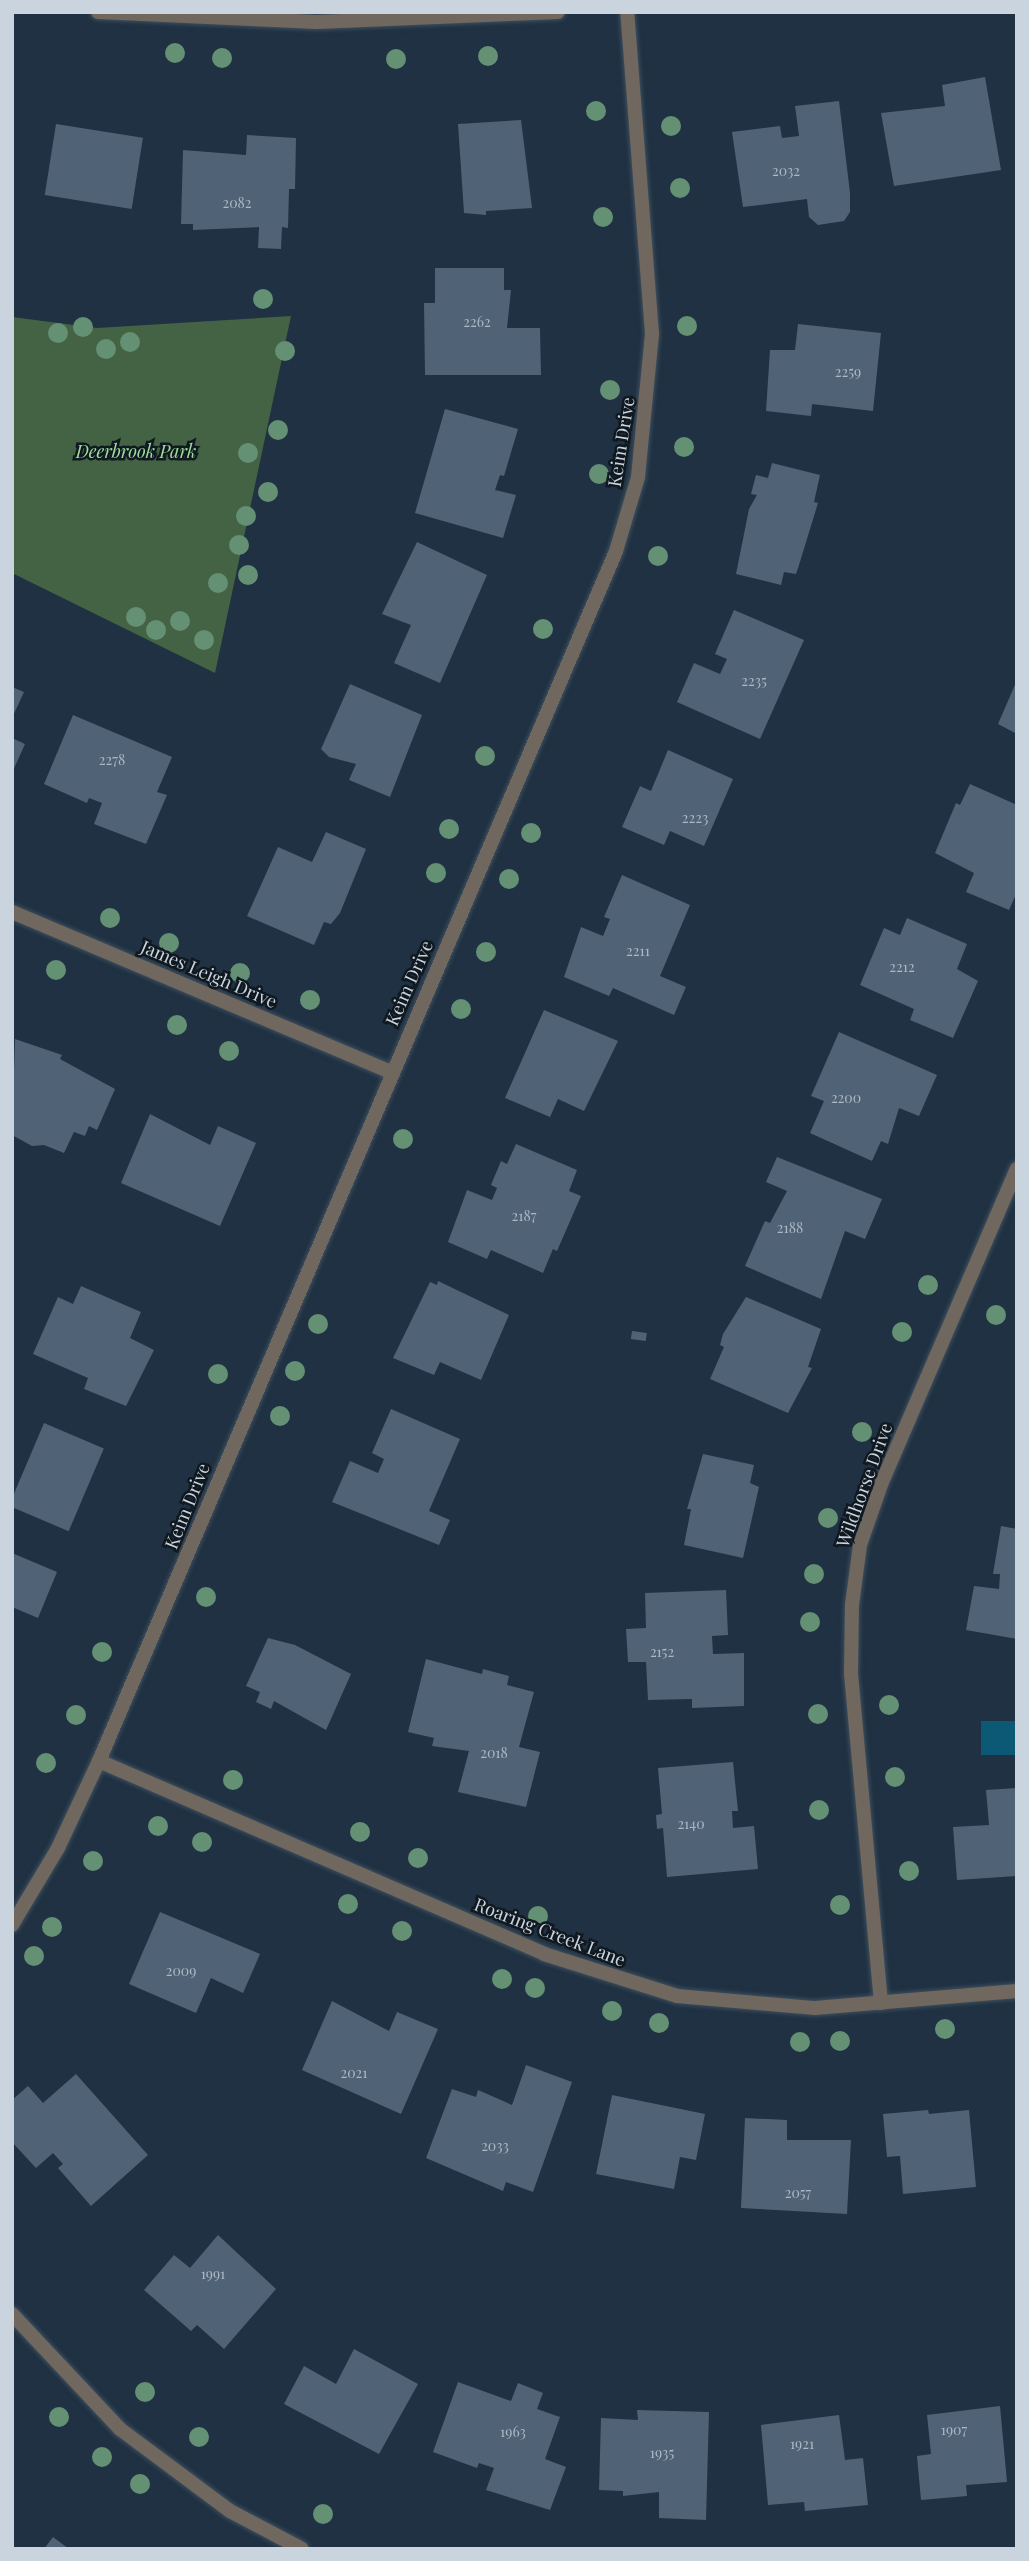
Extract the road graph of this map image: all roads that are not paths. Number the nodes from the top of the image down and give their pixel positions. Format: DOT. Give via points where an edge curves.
graph roads {
  1 [pos="98,12"];
  2 [pos="558,12"];
  3 [pos="627,12"];
  4 [pos="12,912"];
  5 [pos="390,1072"];
  6 [pos="1017,1169"];
  7 [pos="99,1761"];
  8 [pos="12,1925"];
  9 [pos="1017,1992"];
  10 [pos="881,2003"];
  11 [pos="12,2314"];
  12 [pos="302,2549"];
  1 -- 2 [label="street" via="317,22"];
  3 -- 5 [label="street, Keim Drive" via="652,334 638,477 589,622"];
  4 -- 5 [label="street, James Leigh Drive"];
  5 -- 7 [label="street, Keim Drive"];
  6 -- 10 [label="street, Wildhorse Drive" via="887,1469 860,1545 851,1674"];
  7 -- 8 [label="street, Keim Drive" via="58,1848"];
  7 -- 10 [label="street, Roaring Creek Lane" via="609,1978 677,1996 751,2006"];
  9 -- 10 [label="street, Roaring Creek Lane"];
  11 -- 12 [label="street" via="120,2429 230,2511"];
}
